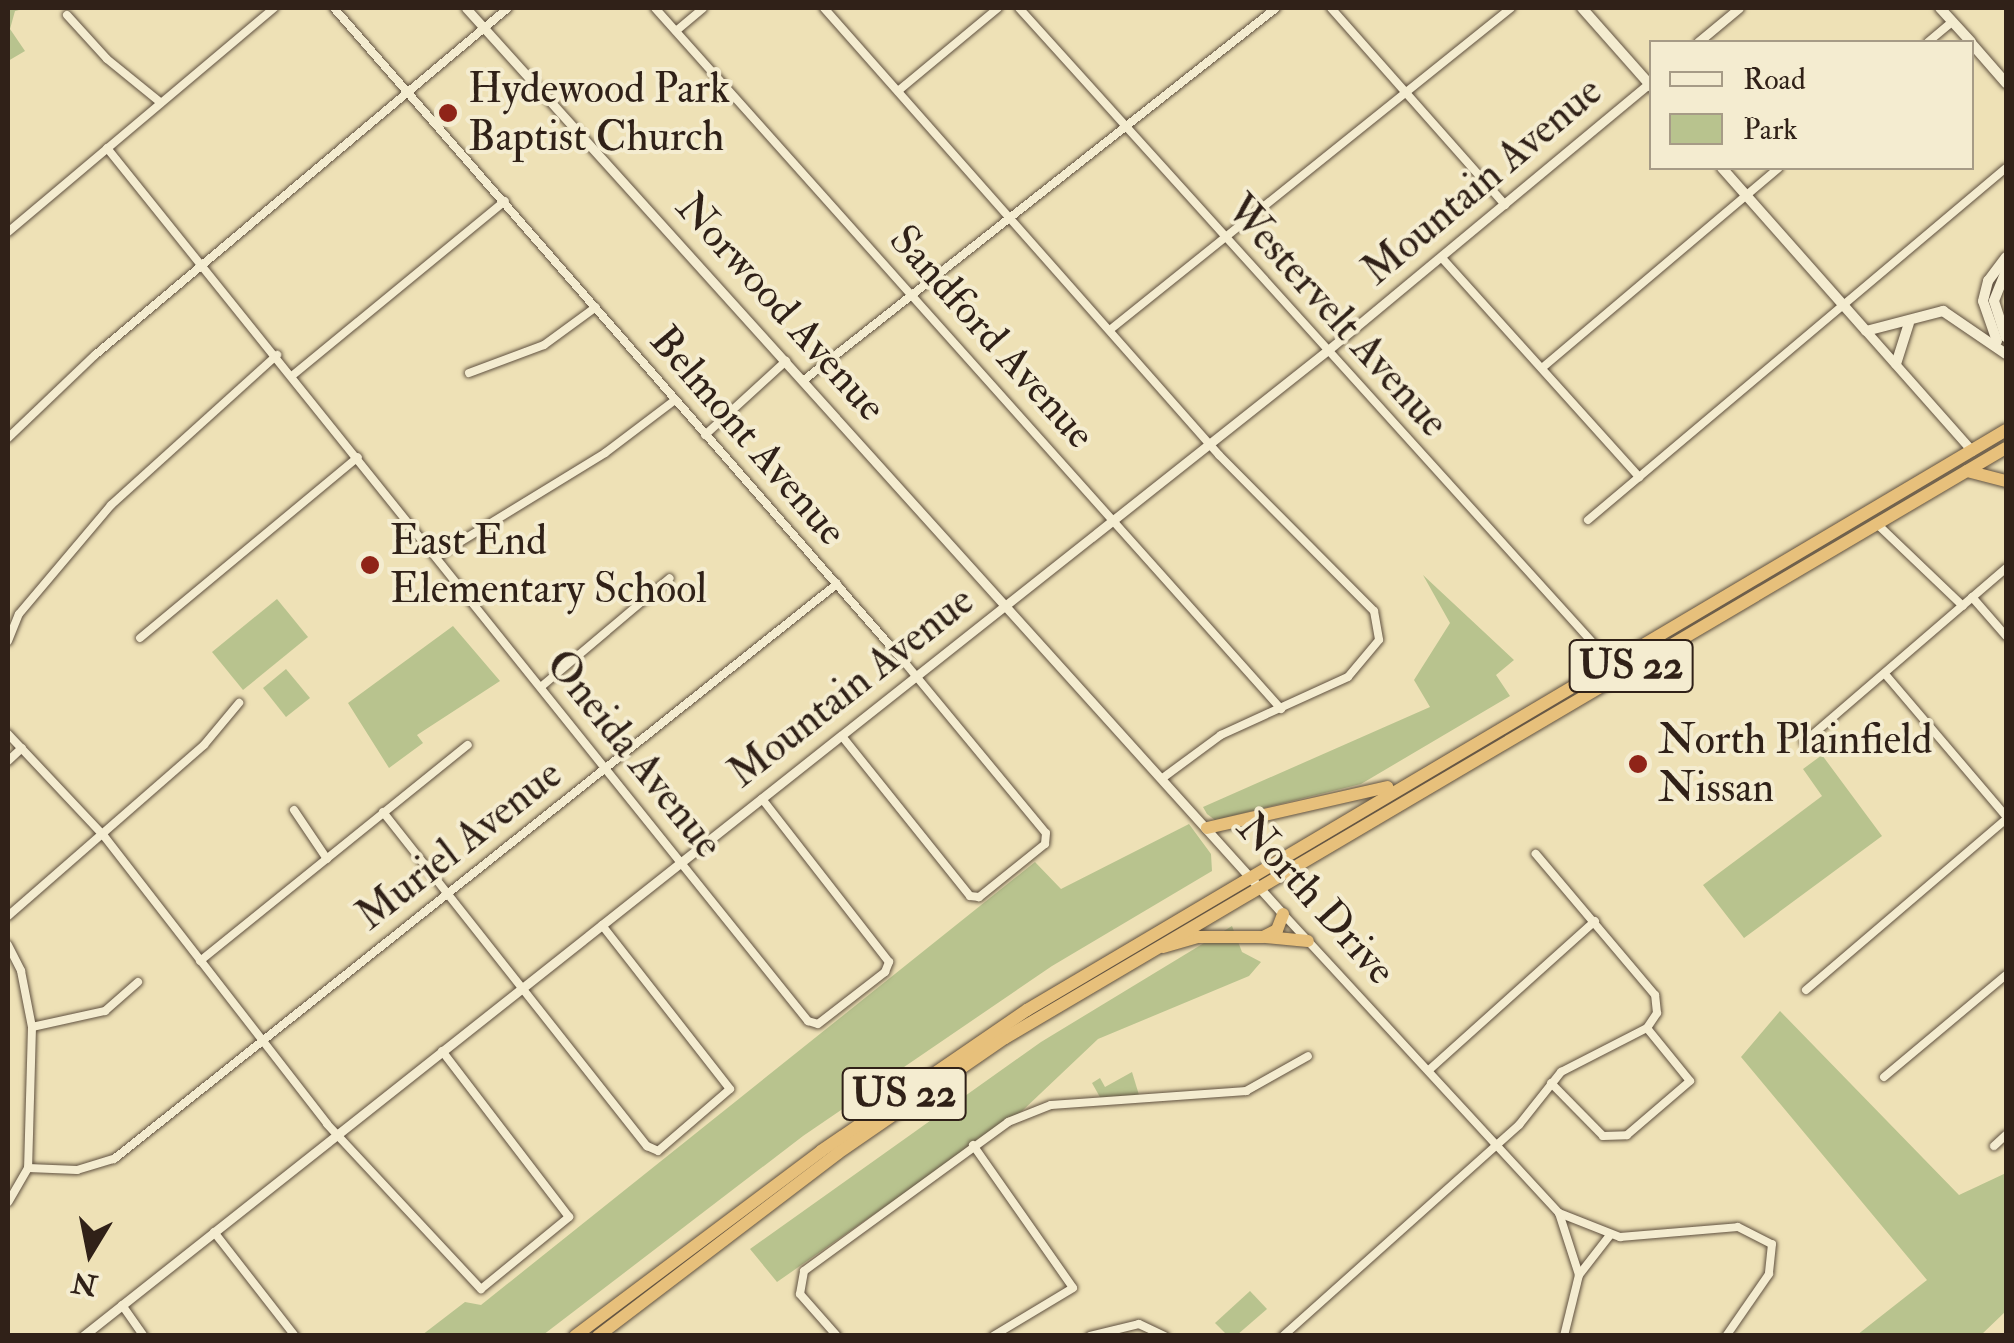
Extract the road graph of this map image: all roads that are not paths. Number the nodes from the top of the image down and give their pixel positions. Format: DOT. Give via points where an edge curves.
graph roads {
  1 [pos="274,8"];
  2 [pos="334,8"];
  3 [pos="466,8"];
  4 [pos="508,8"];
  5 [pos="655,8"];
  6 [pos="703,8"];
  7 [pos="824,8"];
  8 [pos="998,8"];
  9 [pos="1019,8"];
  10 [pos="1276,8"];
  11 [pos="1331,8"];
  12 [pos="1511,8"];
  13 [pos="1582,8"];
  14 [pos="1739,8"];
  15 [pos="1947,12"];
  16 [pos="67,15"];
  17 [pos="484,28"];
  18 [pos="676,31"];
  19 [pos="1700,40"];
  20 [pos="1929,40"];
  21 [pos="1969,40"];
  22 [pos="1974,46"];
  23 [pos="1649,82"];
  24 [pos="2006,83"];
  25 [pos="1649,86"];
  26 [pos="898,91"];
  27 [pos="408,92"];
  28 [pos="1408,96"];
  29 [pos="160,102"];
  30 [pos="1127,130"];
  31 [pos="108,148"];
  32 [pos="2006,168"];
  33 [pos="1724,170"];
  34 [pos="1777,170"];
  35 [pos="1746,195"];
  36 [pos="505,201"];
  37 [pos="1505,205"];
  38 [pos="1013,221"];
  39 [pos="8,232"];
  40 [pos="1228,239"];
  41 [pos="2006,257"];
  42 [pos="1442,258"];
  43 [pos="203,266"];
  44 [pos="2006,271"];
  45 [pos="914,296"];
  46 [pos="1843,306"];
  47 [pos="596,307"];
  48 [pos="1909,322"];
  49 [pos="1112,329"];
  50 [pos="1866,331"];
  51 [pos="2006,337"];
  52 [pos="1328,350"];
  53 [pos="2006,353"];
  54 [pos="277,356"];
  55 [pos="786,361"];
  56 [pos="1896,364"];
  57 [pos="1542,368"];
  58 [pos="469,373"];
  59 [pos="293,375"];
  60 [pos="804,380"];
  61 [pos="676,400"];
  62 [pos="2006,430"];
  63 [pos="705,435"];
  64 [pos="8,438"];
  65 [pos="1211,443"];
  66 [pos="2006,448"];
  67 [pos="1972,450"];
  68 [pos="358,457"];
  69 [pos="1967,470"];
  70 [pos="1640,476"];
  71 [pos="2006,481"];
  72 [pos="1115,519"];
  73 [pos="1588,520"];
  74 [pos="1876,523"];
  75 [pos="437,556"];
  76 [pos="2006,568"];
  77 [pos="670,578"];
  78 [pos="837,584"];
  79 [pos="1972,598"];
  80 [pos="1008,604"];
  81 [pos="1963,606"];
  82 [pos="2006,636"];
  83 [pos="140,638"];
  84 [pos="8,641"];
  85 [pos="1612,664"];
  86 [pos="1885,674"];
  87 [pos="915,678"];
  88 [pos="542,686"];
  89 [pos="239,703"];
  90 [pos="1281,709"];
  91 [pos="8,734"];
  92 [pos="842,736"];
  93 [pos="1804,742"];
  94 [pos="468,745"];
  95 [pos="22,748"];
  96 [pos="8,761"];
  97 [pos="606,767"];
  98 [pos="1164,777"];
  99 [pos="1400,784"];
  100 [pos="762,798"];
  101 [pos="294,810"];
  102 [pos="383,812"];
  103 [pos="2006,818"];
  104 [pos="1207,828"];
  105 [pos="104,836"];
  106 [pos="1536,854"];
  107 [pos="327,859"];
  108 [pos="682,862"];
  109 [pos="1252,880"];
  110 [pos="446,892"];
  111 [pos="1284,914"];
  112 [pos="8,916"];
  113 [pos="1595,921"];
  114 [pos="602,925"];
  115 [pos="1263,937"];
  116 [pos="1308,940"];
  117 [pos="8,945"];
  118 [pos="1142,954"];
  119 [pos="200,961"];
  120 [pos="2006,975"];
  121 [pos="138,982"];
  122 [pos="522,989"];
  123 [pos="1806,990"];
  124 [pos="32,1027"];
  125 [pos="1646,1028"];
  126 [pos="259,1042"];
  127 [pos="442,1051"];
  128 [pos="1308,1056"];
  129 [pos="1429,1070"];
  130 [pos="1884,1077"];
  131 [pos="1551,1083"];
  132 [pos="339,1134"];
  133 [pos="2006,1135"];
  134 [pos="1494,1141"];
  135 [pos="974,1145"];
  136 [pos="1994,1146"];
  137 [pos="28,1168"];
  138 [pos="8,1202"];
  139 [pos="1559,1213"];
  140 [pos="214,1232"];
  141 [pos="1610,1235"];
  142 [pos="1579,1276"];
  143 [pos="122,1305"];
  144 [pos="84,1336"];
  145 [pos="144,1336"];
  146 [pos="294,1336"];
  147 [pos="576,1336"];
  148 [pos="598,1336"];
  149 [pos="837,1336"];
  150 [pos="994,1336"];
  151 [pos="1090,1336"];
  152 [pos="1166,1336"];
  153 [pos="1284,1336"];
  154 [pos="1564,1336"];
  155 [pos="1726,1336"];
  1 -- 29 [label="street"];
  2 -- 27 [label="street, Belmont Avenue"];
  3 -- 17 [label="street, Norwood Avenue"];
  4 -- 17 [label="street"];
  5 -- 18 [label="street, Sandford Avenue"];
  6 -- 18 [label="street"];
  7 -- 26 [label="street"];
  8 -- 26 [label="street"];
  9 -- 30 [label="street, Westervelt Avenue"];
  10 -- 30 [label="street"];
  11 -- 28 [label="street"];
  12 -- 28 [label="street"];
  13 -- 23 [label="main road"];
  14 -- 19 [label="street"];
  15 -- 20 [label="street"];
  15 -- 21 [label="main road"];
  16 -- 29 [label="street" via="106,59"];
  17 -- 27 [label="street"];
  17 -- 55 [label="street, Norwood Avenue"];
  18 -- 45 [label="street, Sandford Avenue"];
  22 -- 24 [label="main road"];
  25 -- 37 [label="street, Mountain Avenue"];
  26 -- 38 [label="street"];
  27 -- 36 [label="street, Belmont Avenue"];
  27 -- 43 [label="street"];
  28 -- 37 [label="street"];
  28 -- 40 [label="street"];
  29 -- 31 [label="street"];
  30 -- 38 [label="street"];
  30 -- 40 [label="street, Westervelt Avenue"];
  31 -- 39 [label="street"];
  31 -- 43 [label="street, Oneida Avenue"];
  32 -- 46 [label="street"];
  33 -- 35 [label="main road"];
  34 -- 35 [label="street"];
  35 -- 46 [label="main road"];
  35 -- 57 [label="street"];
  36 -- 47 [label="street, Belmont Avenue"];
  36 -- 59 [label="street"];
  37 -- 42 [label="street, Mountain Avenue"];
  38 -- 45 [label="street"];
  38 -- 49 [label="street"];
  40 -- 49 [label="street"];
  40 -- 52 [label="street, Westervelt Avenue"];
  41 -- 53 [label="main road" via="1983,301 1989,328"];
  42 -- 52 [label="street, Mountain Avenue"];
  42 -- 57 [label="street"];
  43 -- 54 [label="street, Oneida Avenue"];
  43 -- 64 [label="street"];
  44 -- 51 [label="main road" via="1994,301"];
  45 -- 60 [label="street"];
  45 -- 72 [label="street, Sandford Avenue"];
  46 -- 50 [label="main road"];
  46 -- 70 [label="street"];
  47 -- 58 [label="street" via="544,345"];
  47 -- 61 [label="street, Belmont Avenue"];
  48 -- 50 [label="main road"];
  48 -- 53 [label="main road" via="1930,312 1954,314"];
  48 -- 56 [label="main road"];
  49 -- 65 [label="street"];
  50 -- 56 [label="street"];
  52 -- 65 [label="street, Mountain Avenue"];
  52 -- 85 [label="street, Westervelt Avenue"];
  54 -- 59 [label="street, Oneida Avenue"];
  54 -- 84 [label="street" via="111,505 19,614"];
  55 -- 60 [label="street, Norwood Avenue"];
  55 -- 63 [label="street"];
  56 -- 67 [label="street"];
  57 -- 70 [label="street"];
  59 -- 68 [label="street, Oneida Avenue"];
  60 -- 80 [label="street, Norwood Avenue"];
  61 -- 63 [label="street, Belmont Avenue"];
  61 -- 75 [label="street" via="606,453"];
  62 -- 67 [label="highway, US 22"];
  63 -- 78 [label="street, Belmont Avenue"];
  65 -- 72 [label="street, Mountain Avenue"];
  65 -- 90 [label="street" via="1276,517 1354,589 1379,626 1379,640 1358,668"];
  66 -- 69 [label="highway, US 22"];
  67 -- 85 [label="highway, US 22"];
  68 -- 75 [label="street, Oneida Avenue"];
  68 -- 83 [label="street"];
  69 -- 71 [label="highway"];
  69 -- 74 [label="highway, US 22"];
  70 -- 73 [label="street"];
  72 -- 80 [label="street, Mountain Avenue"];
  72 -- 90 [label="street, Sandford Avenue"];
  74 -- 81 [label="street"];
  74 -- 109 [label="highway, US 22"];
  75 -- 88 [label="street, Oneida Avenue"];
  76 -- 79 [label="street"];
  77 -- 88 [label="street"];
  78 -- 87 [label="street, Belmont Avenue"];
  78 -- 97 [label="street, Muriel Avenue"];
  79 -- 81 [label="street"];
  79 -- 82 [label="street"];
  80 -- 87 [label="street, Mountain Avenue"];
  80 -- 98 [label="street, North Drive"];
  81 -- 86 [label="street"];
  85 -- 99 [label="highway, US 22"];
  86 -- 93 [label="street"];
  86 -- 103 [label="street"];
  87 -- 92 [label="street, Mountain Avenue"];
  87 -- 92 [label="street, Belmont Avenue" via="1046,833 1042,849 975,898"];
  88 -- 97 [label="street, Oneida Avenue"];
  89 -- 105 [label="street" via="204,745"];
  90 -- 98 [label="street" via="1206,743"];
  91 -- 95 [label="street"];
  92 -- 100 [label="street, Mountain Avenue"];
  94 -- 102 [label="street"];
  95 -- 96 [label="street"];
  95 -- 105 [label="street"];
  97 -- 108 [label="street, Oneida Avenue"];
  97 -- 110 [label="street, Muriel Avenue"];
  98 -- 104 [label="street, North Drive"];
  99 -- 104 [label="highway"];
  99 -- 109 [label="highway, US 22"];
  100 -- 108 [label="street, Mountain Avenue"];
  100 -- 108 [label="street, Oneida Avenue" via="889,962 885,972 812,1024"];
  101 -- 107 [label="street"];
  102 -- 107 [label="street"];
  102 -- 110 [label="street"];
  103 -- 123 [label="street"];
  104 -- 109 [label="street, North Drive"];
  105 -- 112 [label="street"];
  105 -- 119 [label="street"];
  106 -- 113 [label="street"];
  107 -- 119 [label="street"];
  108 -- 114 [label="street, Mountain Avenue"];
  109 -- 111 [label="street, North Drive"];
  109 -- 118 [label="highway, US 22"];
  109 -- 147 [label="highway, US 22" via="1027,1010 852,1130"];
  110 -- 122 [label="street"];
  110 -- 126 [label="street, Muriel Avenue"];
  111 -- 115 [label="highway" via="1274,934"];
  111 -- 116 [label="street, North Drive"];
  113 -- 125 [label="street" via="1655,995 1657,1013"];
  113 -- 129 [label="street"];
  114 -- 122 [label="street, Mountain Avenue"];
  114 -- 122 [label="street" via="730,1089 654,1151"];
  115 -- 116 [label="highway"];
  115 -- 118 [label="highway" via="1199,938"];
  116 -- 129 [label="street, North Drive"];
  117 -- 124 [label="street" via="21,970"];
  118 -- 148 [label="highway, US 22" via="860,1138"];
  119 -- 126 [label="street"];
  120 -- 130 [label="street"];
  121 -- 124 [label="street" via="105,1011"];
  122 -- 127 [label="street, Mountain Avenue"];
  124 -- 137 [label="street"];
  125 -- 131 [label="street"];
  125 -- 131 [label="street" via="1690,1080 1628,1135 1608,1138"];
  126 -- 132 [label="street"];
  126 -- 137 [label="street, Muriel Avenue" via="114,1159 77,1170"];
  127 -- 132 [label="street, Mountain Avenue"];
  127 -- 132 [label="street" via="569,1217 481,1289"];
  128 -- 135 [label="street" via="1246,1091 1052,1105"];
  129 -- 134 [label="street, North Drive"];
  131 -- 134 [label="street" via="1519,1125"];
  132 -- 140 [label="street, Mountain Avenue"];
  133 -- 136 [label="street"];
  134 -- 139 [label="street, North Drive"];
  134 -- 153 [label="street"];
  135 -- 149 [label="street" via="800,1277 800,1294"];
  135 -- 150 [label="street" via="1073,1288"];
  137 -- 138 [label="street"];
  139 -- 141 [label="street, North Drive"];
  139 -- 142 [label="street"];
  140 -- 143 [label="street, Mountain Avenue"];
  140 -- 146 [label="street"];
  141 -- 142 [label="street"];
  141 -- 155 [label="street" via="1738,1227 1772,1244 1769,1274"];
  142 -- 154 [label="street"];
  143 -- 144 [label="street, Mountain Avenue"];
  143 -- 145 [label="street"];
  151 -- 152 [label="street" via="1140,1324"];
}
